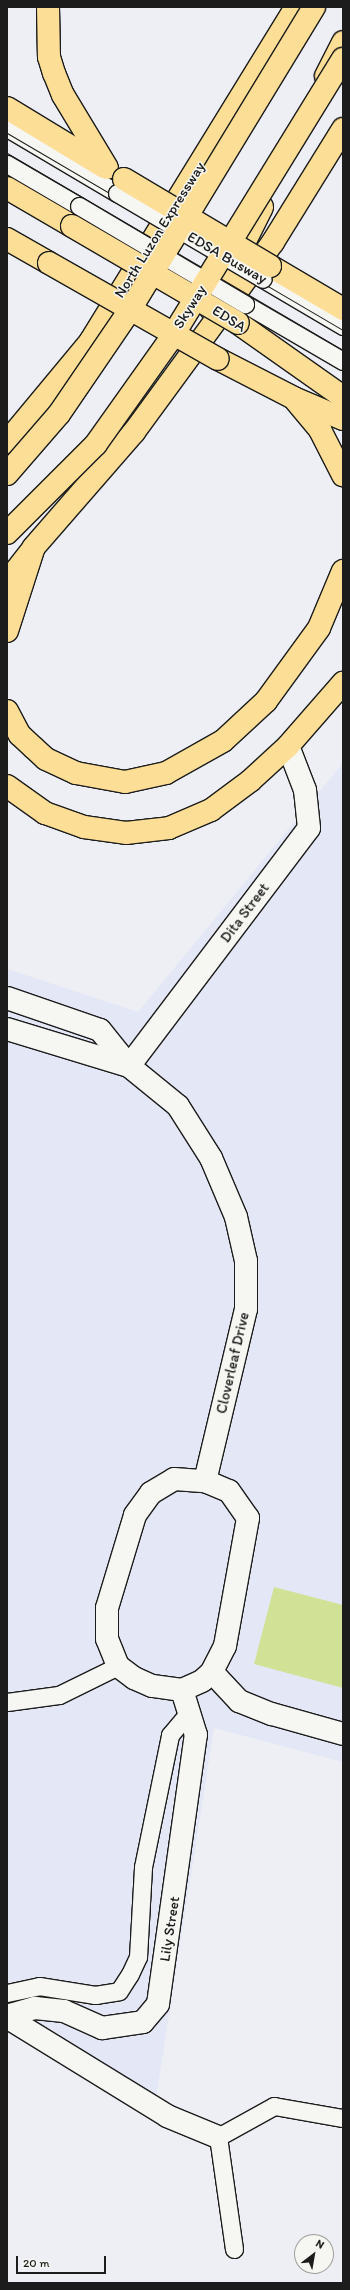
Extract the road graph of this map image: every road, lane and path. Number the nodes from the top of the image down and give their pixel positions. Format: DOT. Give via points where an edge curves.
graph roads {
  1 [pos="48,7"];
  2 [pos="296,7"];
  3 [pos="314,7"];
  4 [pos="343,42"];
  5 [pos="343,59"];
  6 [pos="7,108"];
  7 [pos="7,128"];
  8 [pos="343,129"];
  9 [pos="7,164"];
  10 [pos="116,180"];
  11 [pos="7,188"];
  12 [pos="7,239"];
  13 [pos="266,272"];
  14 [pos="343,309"];
  15 [pos="242,313"];
  16 [pos="343,326"];
  17 [pos="187,358"];
  18 [pos="343,361"];
  19 [pos="343,397"];
  20 [pos="294,398"];
  21 [pos="343,419"];
  22 [pos="7,442"];
  23 [pos="7,474"];
  24 [pos="343,476"];
  25 [pos="7,532"];
  26 [pos="34,547"];
  27 [pos="7,567"];
  28 [pos="343,571"];
  29 [pos="7,582"];
  30 [pos="7,632"];
  31 [pos="343,683"];
  32 [pos="7,711"];
  33 [pos="288,746"];
  34 [pos="7,786"];
  35 [pos="7,998"];
  36 [pos="7,1029"];
  37 [pos="129,1066"];
  38 [pos="206,1481"];
  39 [pos="118,1666"];
  40 [pos="212,1672"];
  41 [pos="182,1690"];
  42 [pos="7,1702"];
  43 [pos="190,1711"];
  44 [pos="343,1734"];
  45 [pos="7,1993"];
  46 [pos="8,2019"];
  47 [pos="343,2118"];
  48 [pos="218,2137"];
  49 [pos="234,2249"];
  1 -- 10 [label="main road" via="49,57 62,95"];
  2 -- 22 [label="main road, North Luzon Expressway" via="90,342"];
  3 -- 23 [label="main road, bridge" via="128,313 59,414"];
  4 -- 17 [label="main road"];
  5 -- 25 [label="main road, Skyway, bridge" via="170,340 96,444"];
  6 -- 10 [label="main road"];
  7 -- 10 [label="lane"];
  8 -- 17 [label="main road" via="273,242"];
  9 -- 15 [label="lane, EDSA Busway, bridge" via="79,206"];
  10 -- 13 [label="main road, bridge"];
  11 -- 15 [label="main road, EDSA, bridge" via="72,226"];
  12 -- 20 [label="main road, bridge" via="218,359"];
  13 -- 14 [label="main road"];
  13 -- 16 [label="lane, EDSA Busway"];
  15 -- 18 [label="lane, EDSA Busway"];
  15 -- 19 [label="main road, EDSA"];
  17 -- 26 [label="main road" via="134,432"];
  20 -- 21 [label="main road"];
  20 -- 24 [label="main road" via="320,430"];
  26 -- 27 [label="main road"];
  26 -- 29 [label="main road"];
  26 -- 30 [label="main road"];
  28 -- 32 [label="main road" via="319,628 266,701 223,740 166,773 125,782 76,773 46,759 20,735"];
  31 -- 33 [label="main road"];
  33 -- 34 [label="main road" via="250,781 211,810 169,828 144,832 105,832 63,820 29,803"];
  33 -- 37 [label="street, Dita Street" via="304,790 309,828"];
  35 -- 37 [label="street, Cloverleaf Drive" via="100,1030"];
  36 -- 37 [label="street, Cloverleaf Drive"];
  37 -- 38 [label="street, Cloverleaf Drive" via="178,1106 200,1138 236,1217 246,1261 246,1309 242,1333"];
  38 -- 39 [label="street" via="174,1479 151,1493 135,1515 107,1608 107,1638"];
  38 -- 40 [label="street" via="229,1491 248,1518 225,1646"];
  39 -- 41 [label="street" via="134,1678 152,1686"];
  39 -- 42 [label="lane" via="59,1695"];
  40 -- 41 [label="street" via="202,1682"];
  40 -- 44 [label="street" via="239,1701 272,1714"];
  41 -- 43 [label="street, Lily Street"];
  43 -- 45 [label="lane" via="170,1735 143,1867 138,1956 130,1974 119,1990 95,1994 39,1986"];
  43 -- 46 [label="street, Lily Street" via="196,1736 158,2004 143,2022 102,2028 64,2011 35,2008"];
  46 -- 48 [label="street" via="167,2116"];
  47 -- 48 [label="lane" via="274,2106"];
  48 -- 49 [label="lane"];
}
